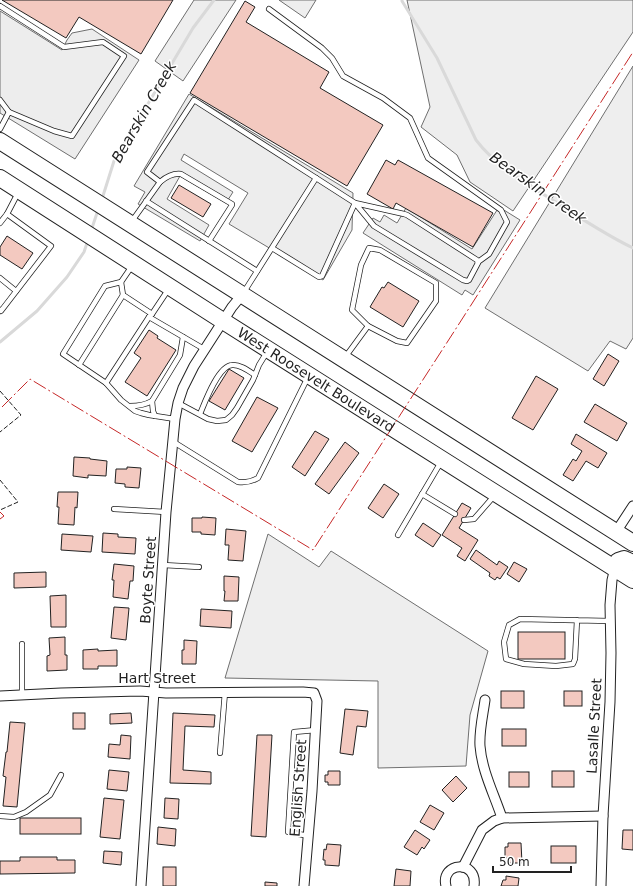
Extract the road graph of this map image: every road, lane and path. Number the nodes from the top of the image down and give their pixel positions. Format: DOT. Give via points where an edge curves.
graph roads {
  1 [pos="0,6"];
  2 [pos="268,9"];
  3 [pos="0,100"];
  4 [pos="9,112"];
  5 [pos="0,129"];
  6 [pos="0,141"];
  7 [pos="0,178"];
  8 [pos="316,178"];
  9 [pos="160,182"];
  10 [pos="20,191"];
  11 [pos="146,201"];
  12 [pos="355,203"];
  13 [pos="7,214"];
  14 [pos="128,222"];
  15 [pos="0,223"];
  16 [pos="209,241"];
  17 [pos="272,248"];
  18 [pos="130,261"];
  19 [pos="478,262"];
  20 [pos="257,271"];
  21 [pos="0,278"];
  22 [pos="121,282"];
  23 [pos="170,287"];
  24 [pos="16,291"];
  25 [pos="123,295"];
  26 [pos="242,295"];
  27 [pos="0,310"];
  28 [pos="150,315"];
  29 [pos="223,321"];
  30 [pos="368,326"];
  31 [pos="183,337"];
  32 [pos="204,349"];
  33 [pos="269,350"];
  34 [pos="344,359"];
  35 [pos="79,365"];
  36 [pos="255,375"];
  37 [pos="309,375"];
  38 [pos="106,383"];
  39 [pos="152,401"];
  40 [pos="178,403"];
  41 [pos="130,406"];
  42 [pos="200,414"];
  43 [pos="155,416"];
  44 [pos="174,420"];
  45 [pos="172,441"];
  46 [pos="442,459"];
  47 [pos="422,494"];
  48 [pos="496,494"];
  49 [pos="633,506"];
  50 [pos="114,509"];
  51 [pos="166,512"];
  52 [pos="455,514"];
  53 [pos="464,520"];
  54 [pos="616,532"];
  55 [pos="398,534"];
  56 [pos="633,543"];
  57 [pos="633,563"];
  58 [pos="163,565"];
  59 [pos="199,567"];
  60 [pos="615,568"];
  61 [pos="633,580"];
  62 [pos="577,620"];
  63 [pos="610,621"];
  64 [pos="22,644"];
  65 [pos="154,692"];
  66 [pos="226,692"];
  67 [pos="314,693"];
  68 [pos="22,694"];
  69 [pos="0,696"];
  70 [pos="485,700"];
  71 [pos="316,730"];
  72 [pos="220,753"];
  73 [pos="61,776"];
  74 [pos="0,816"];
  75 [pos="603,816"];
  76 [pos="502,818"];
  77 [pos="308,836"];
  78 [pos="463,867"];
  79 [pos="141,886"];
  80 [pos="304,886"];
  81 [pos="446,886"];
  82 [pos="474,886"];
  83 [pos="601,886"];
  1 -- 4 [label="lane" via="64,47 103,42 124,56 72,136"];
  2 -- 19 [label="lane" via="322,48 343,76 383,98 410,118 428,158 501,210 507,222 489,254"];
  3 -- 4 [label="lane"];
  4 -- 5 [label="lane"];
  6 -- 14 [label="highway"];
  7 -- 10 [label="highway, West Roosevelt Boulevard"];
  8 -- 9 [label="lane" via="194,100 147,172"];
  8 -- 12 [label="lane"];
  8 -- 17 [label="lane"];
  9 -- 11 [label="lane"];
  9 -- 16 [label="lane" via="178,173 232,204"];
  10 -- 13 [label="lane"];
  10 -- 18 [label="highway, West Roosevelt Boulevard"];
  11 -- 14 [label="lane"];
  11 -- 16 [label="lane"];
  12 -- 17 [label="lane" via="322,276 319,277"];
  12 -- 19 [label="lane" via="404,214"];
  12 -- 19 [label="lane" via="373,225 463,280 469,280"];
  13 -- 15 [label="lane"];
  13 -- 24 [label="lane" via="52,246"];
  14 -- 26 [label="highway"];
  16 -- 20 [label="lane"];
  17 -- 20 [label="lane"];
  18 -- 22 [label="lane"];
  18 -- 23 [label="highway, West Roosevelt Boulevard"];
  20 -- 26 [label="lane"];
  21 -- 24 [label="lane"];
  22 -- 25 [label="lane"];
  22 -- 35 [label="lane" via="105,286 62,354"];
  23 -- 28 [label="lane"];
  23 -- 29 [label="highway, West Roosevelt Boulevard"];
  24 -- 27 [label="lane"];
  25 -- 28 [label="lane"];
  25 -- 35 [label="lane"];
  26 -- 29 [label="street, Boyte Street"];
  26 -- 34 [label="highway"];
  28 -- 31 [label="lane"];
  28 -- 38 [label="lane"];
  29 -- 32 [label="street, Boyte Street"];
  29 -- 33 [label="highway, West Roosevelt Boulevard"];
  30 -- 30 [label="lane" via="397,342 407,343 436,302 436,283 380,250 369,248 361,264 352,310"];
  30 -- 34 [label="lane"];
  31 -- 32 [label="lane"];
  31 -- 39 [label="lane" via="180,355"];
  32 -- 40 [label="street, Boyte Street" via="183,388"];
  33 -- 36 [label="lane"];
  33 -- 37 [label="highway, West Roosevelt Boulevard"];
  34 -- 54 [label="highway"];
  35 -- 38 [label="lane"];
  36 -- 42 [label="lane" via="237,408 226,420 208,419"];
  36 -- 42 [label="lane" via="240,366 227,366 216,378"];
  37 -- 45 [label="lane" via="258,478 251,482 238,482"];
  37 -- 46 [label="highway, West Roosevelt Boulevard"];
  38 -- 41 [label="lane"];
  39 -- 41 [label="lane"];
  39 -- 43 [label="lane"];
  40 -- 42 [label="lane"];
  40 -- 44 [label="street, Boyte Street"];
  41 -- 43 [label="lane" via="135,411"];
  43 -- 44 [label="lane"];
  44 -- 45 [label="street, Boyte Street"];
  45 -- 51 [label="street, Boyte Street"];
  46 -- 47 [label="lane"];
  46 -- 48 [label="highway, West Roosevelt Boulevard"];
  47 -- 52 [label="lane"];
  47 -- 55 [label="lane"];
  48 -- 53 [label="lane" via="474,519"];
  48 -- 60 [label="highway, West Roosevelt Boulevard"];
  49 -- 54 [label="street"];
  50 -- 51 [label="lane"];
  51 -- 58 [label="street, Boyte Street"];
  54 -- 56 [label="highway"];
  57 -- 60 [label="highway" via="624,559 618,561"];
  58 -- 59 [label="lane"];
  58 -- 65 [label="street, Boyte Street"];
  60 -- 61 [label="highway, West Roosevelt Boulevard"];
  60 -- 63 [label="street, Lasalle Street"];
  62 -- 62 [label="lane" via="520,619 509,625 504,642 506,659 524,664 573,664"];
  62 -- 63 [label="lane"];
  63 -- 75 [label="street, Lasalle Street" via="610,702"];
  64 -- 68 [label="lane"];
  65 -- 66 [label="street, Hart Street"];
  65 -- 68 [label="street, Hart Street"];
  65 -- 79 [label="street, Boyte Street"];
  66 -- 67 [label="street, Hart Street"];
  66 -- 72 [label="lane"];
  67 -- 71 [label="street, English Street" via="317,701"];
  68 -- 69 [label="street, Hart Street"];
  70 -- 76 [label="street" via="480,746 483,766"];
  71 -- 77 [label="street, English Street"];
  71 -- 77 [label="lane" via="294,732 288,832"];
  73 -- 74 [label="lane" via="50,795 26,812 14,817"];
  75 -- 76 [label="street"];
  75 -- 83 [label="street, Lasalle Street"];
  76 -- 78 [label="street" via="482,830"];
  77 -- 80 [label="street, English Street"];
  78 -- 81 [label="street" via="452,869 448,873 445,878"];
  78 -- 82 [label="street" via="473,874"];
}
